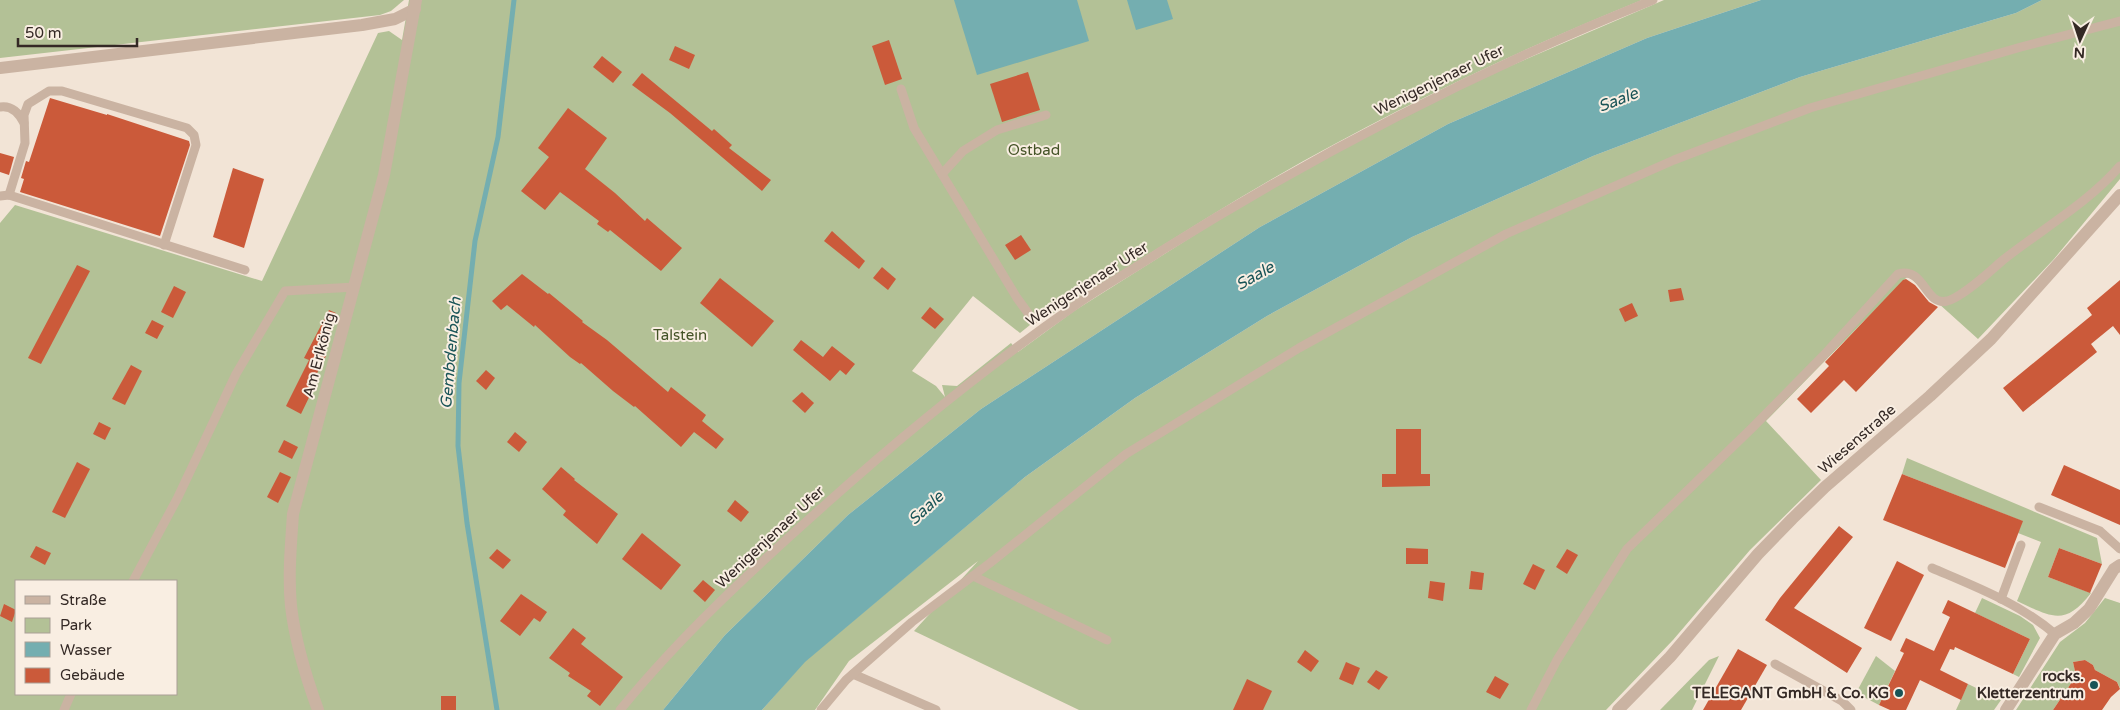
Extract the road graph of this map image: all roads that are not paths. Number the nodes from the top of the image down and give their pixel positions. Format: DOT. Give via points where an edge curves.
graph roads {
  1 [pos="1653,0"];
  2 [pos="416,5"];
  3 [pos="2120,21"];
  4 [pos="0,68"];
  5 [pos="901,88"];
  6 [pos="0,107"];
  7 [pos="1046,115"];
  8 [pos="24,123"];
  9 [pos="2120,166"];
  10 [pos="942,174"];
  11 [pos="2120,195"];
  12 [pos="5,196"];
  13 [pos="164,245"];
  14 [pos="245,270"];
  15 [pos="355,287"];
  16 [pos="1033,320"];
  17 [pos="2040,508"];
  18 [pos="2021,544"];
  19 [pos="2120,549"];
  20 [pos="2120,565"];
  21 [pos="1932,568"];
  22 [pos="973,576"];
  23 [pos="133,580"];
  24 [pos="2001,599"];
  25 [pos="2055,634"];
  26 [pos="1107,640"];
  27 [pos="1775,664"];
  28 [pos="853,674"];
  29 [pos="72,695"];
  30 [pos="64,710"];
  31 [pos="318,710"];
  32 [pos="620,710"];
  33 [pos="821,710"];
  34 [pos="936,710"];
  35 [pos="1531,710"];
  36 [pos="1618,710"];
  37 [pos="1851,710"];
  38 [pos="2006,710"];
  1 -- 32 [label="lane, Wenigenjenaer Ufer" via="1471,78 1382,123 1266,187 1072,308 931,414 762,560 689,632"];
  2 -- 4 [label="street, Am Erlkönig" via="395,19 362,25"];
  2 -- 15 [label="street, Am Erlkönig" via="384,175"];
  3 -- 22 [label="lane" via="1810,108 1674,160 1506,234 1299,348 1126,454"];
  5 -- 10 [label="lane" via="914,128"];
  6 -- 8 [label="lane" via="18,112"];
  7 -- 10 [label="lane" via="990,133 963,151"];
  8 -- 12 [label="lane" via="24,143"];
  8 -- 13 [label="lane" via="28,104 49,92 62,91 187,128 194,135 196,145"];
  9 -- 35 [label="lane" via="2105,184 1973,286 1948,301 1939,300 1927,291 1915,274 1907,271 1898,274 1824,356 1627,549"];
  10 -- 16 [label="lane"];
  11 -- 36 [label="street, Wiesenstraße" via="1991,339 1785,526 1670,657"];
  12 -- 13 [label="lane"];
  13 -- 14 [label="lane"];
  15 -- 23 [label="lane" via="285,291 236,374 178,497"];
  15 -- 31 [label="street, Am Erlkönig" via="293,514 291,606"];
  17 -- 19 [label="lane" via="2100,531"];
  18 -- 24 [label="lane"];
  20 -- 25 [label="street" via="2114,568 2089,609"];
  21 -- 24 [label="lane"];
  22 -- 26 [label="lane"];
  22 -- 28 [label="lane" via="912,622"];
  24 -- 25 [label="lane" via="2033,616"];
  25 -- 38 [label="street"];
  27 -- 37 [label="lane" via="1842,701"];
  28 -- 33 [label="lane"];
  28 -- 34 [label="lane"];
  29 -- 30 [label="lane"];
}
